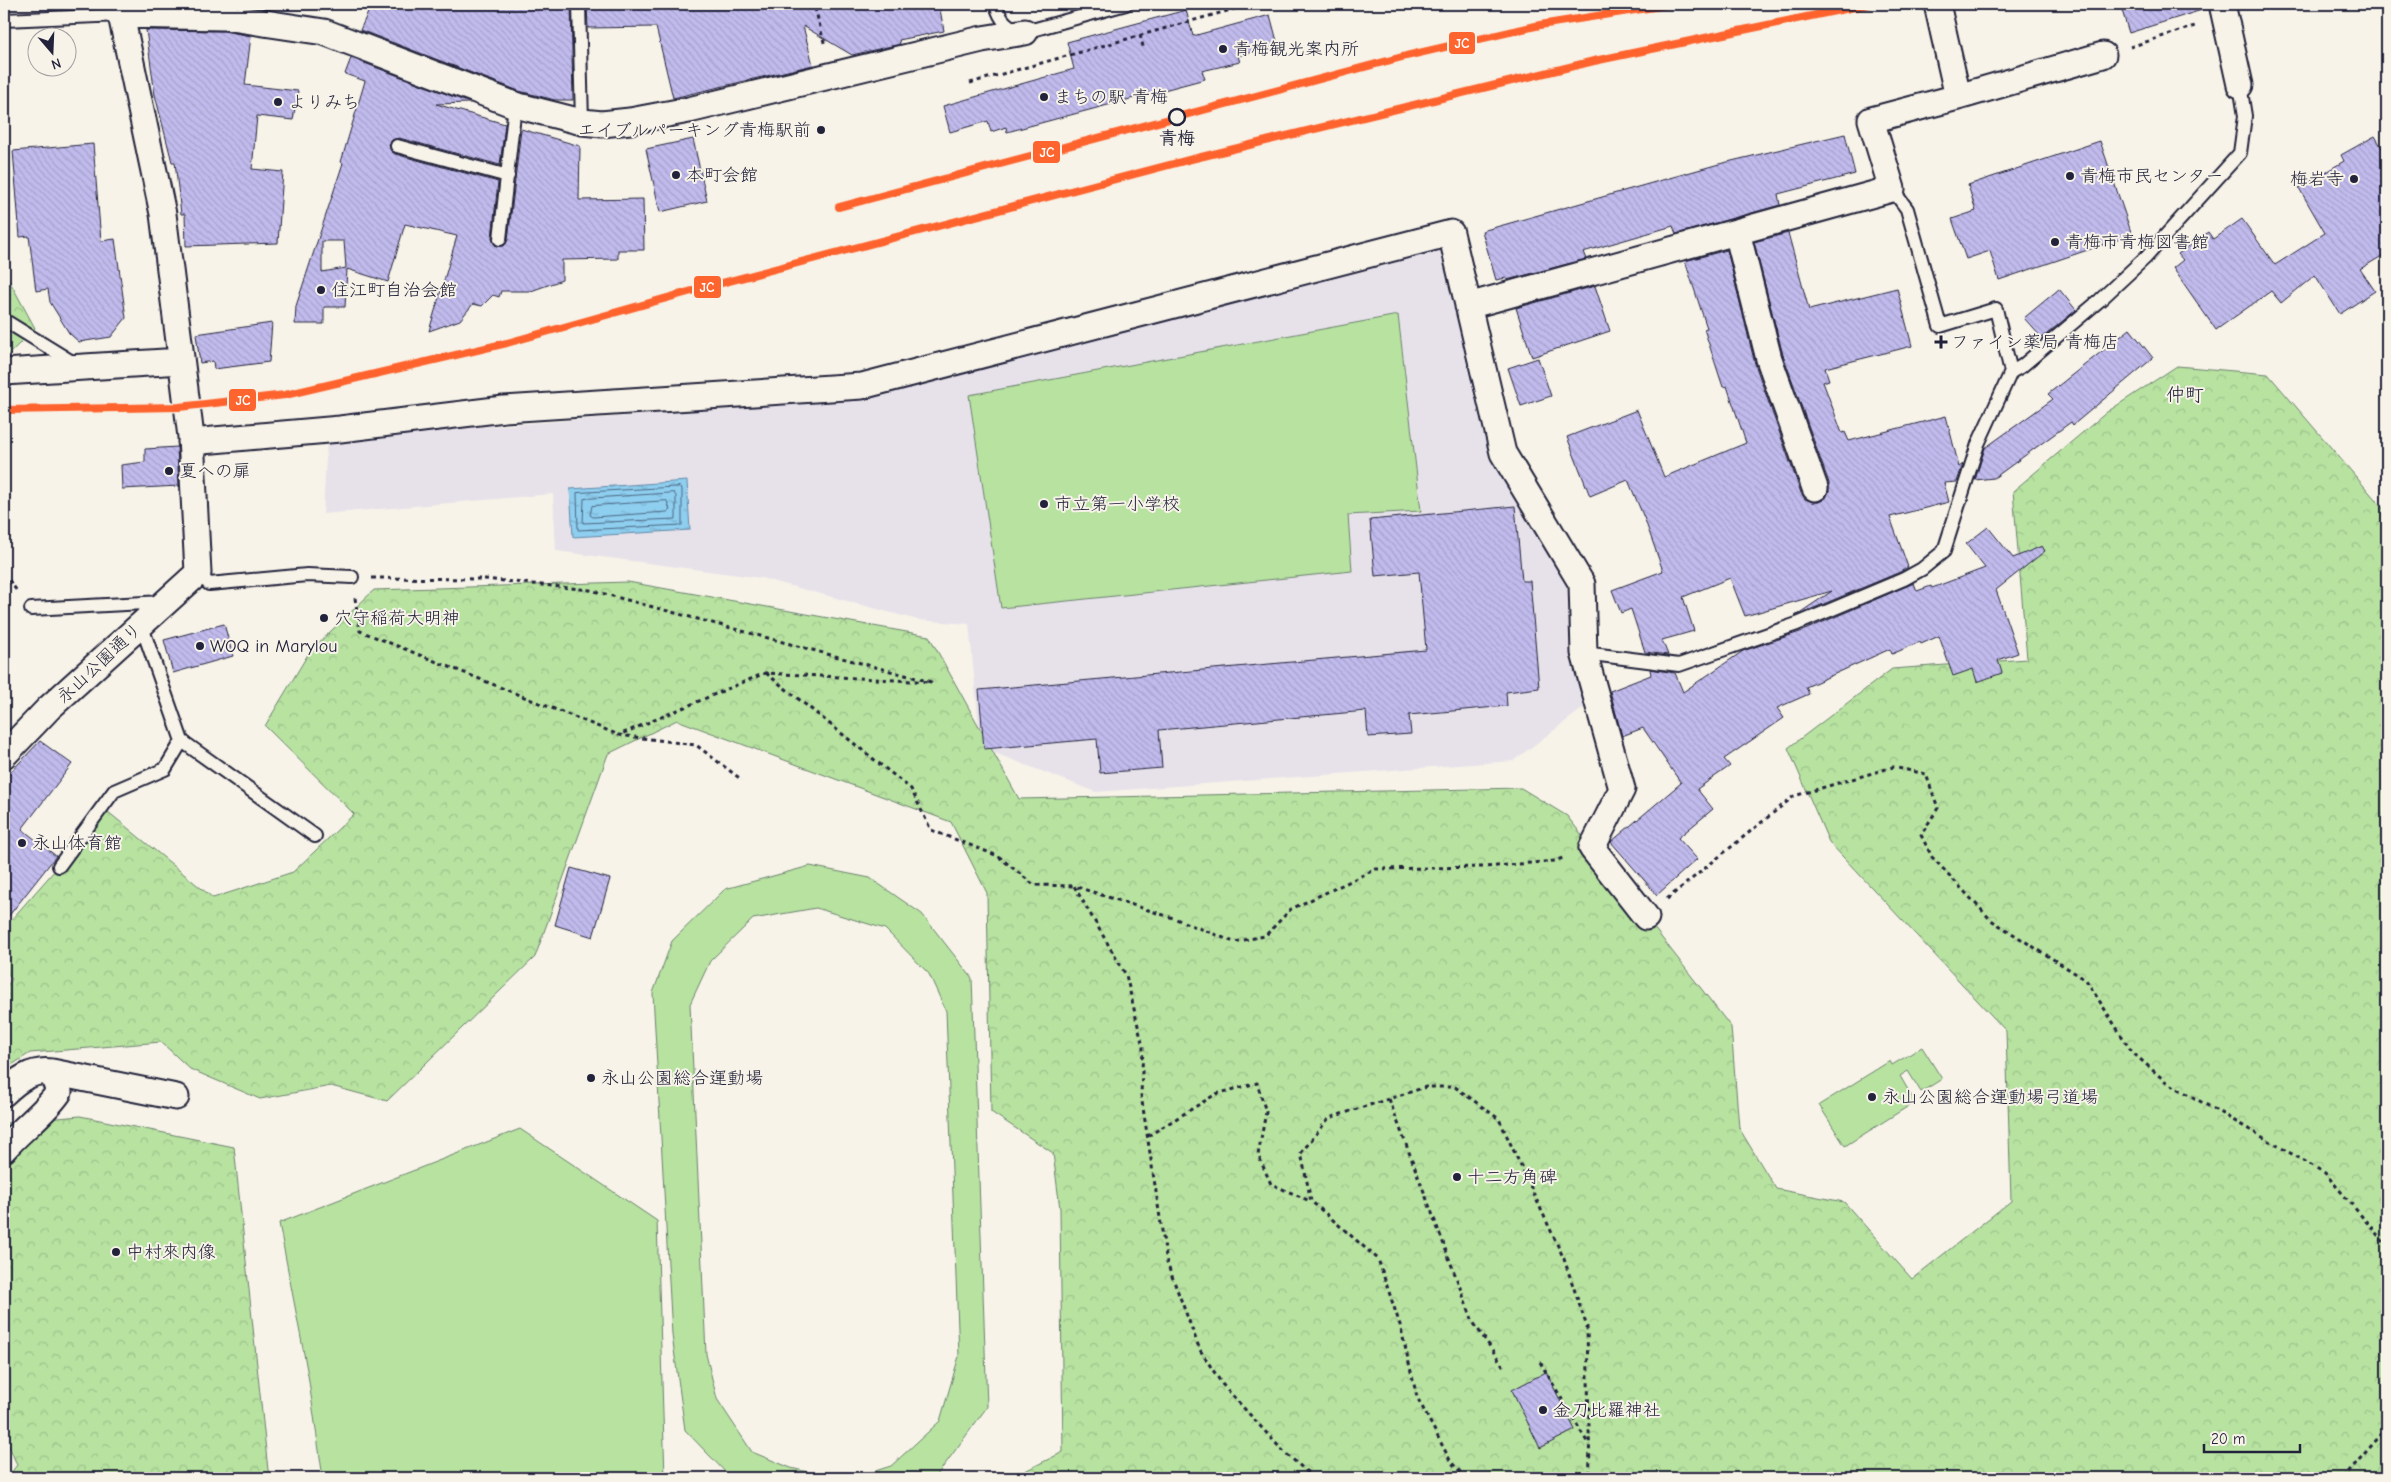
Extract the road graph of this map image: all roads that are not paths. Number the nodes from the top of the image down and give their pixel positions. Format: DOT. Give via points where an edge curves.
graph roads {
  1 [pos="580,4"];
  2 [pos="996,4"];
  3 [pos="1126,4"];
  4 [pos="1937,4"];
  5 [pos="1092,8"];
  6 [pos="120,10"];
  7 [pos="2223,10"];
  8 [pos="4,20"];
  9 [pos="1025,32"];
  10 [pos="2103,55"];
  11 [pos="2240,84"];
  12 [pos="1958,97"];
  13 [pos="515,104"];
  14 [pos="582,122"];
  15 [pos="398,146"];
  16 [pos="508,176"];
  17 [pos="1892,189"];
  18 [pos="1736,232"];
  19 [pos="500,239"];
  20 [pos="1468,306"];
  21 [pos="4,320"];
  22 [pos="182,365"];
  23 [pos="81,367"];
  24 [pos="4,372"];
  25 [pos="2011,372"];
  26 [pos="191,439"];
  27 [pos="1815,488"];
  28 [pos="198,573"];
  29 [pos="352,577"];
  30 [pos="165,602"];
  31 [pos="30,609"];
  32 [pos="141,624"];
  33 [pos="1584,653"];
  34 [pos="182,741"];
  35 [pos="4,755"];
  36 [pos="315,836"];
  37 [pos="59,866"];
  38 [pos="1646,916"];
  39 [pos="52,1072"];
  40 [pos="4,1093"];
  41 [pos="176,1097"];
  42 [pos="4,1149"];
  1 -- 14 [label="lane"];
  2 -- 9 [label="lane" via="1003,22"];
  3 -- 5 [label="lane"];
  4 -- 12 [label="street"];
  5 -- 9 [label="lane"];
  6 -- 8 [label="lane"];
  6 -- 13 [label="street" via="225,17 324,32"];
  6 -- 22 [label="street" via="163,214"];
  7 -- 11 [label="street"];
  9 -- 14 [label="street" via="982,39 630,121"];
  10 -- 12 [label="street"];
  11 -- 25 [label="lane" via="2245,116 2240,153 2146,257 2100,300"];
  12 -- 17 [label="street" via="1871,120"];
  13 -- 14 [label="street"];
  13 -- 16 [label="lane"];
  15 -- 16 [label="lane"];
  16 -- 19 [label="lane"];
  17 -- 18 [label="street"];
  17 -- 25 [label="lane" via="1907,208 1940,326 1996,309"];
  18 -- 20 [label="street"];
  18 -- 27 [label="street" via="1769,359"];
  20 -- 26 [label="street" via="1451,233 862,386 504,409 340,429"];
  20 -- 33 [label="street" via="1503,453 1582,584"];
  21 -- 23 [label="lane"];
  22 -- 23 [label="street"];
  22 -- 26 [label="street"];
  23 -- 24 [label="street"];
  25 -- 33 [label="lane" via="1978,444 1944,551 1922,569 1797,624 1679,666"];
  26 -- 28 [label="street"];
  28 -- 29 [label="lane" via="209,584 307,575"];
  28 -- 30 [label="street, 永山公園通り"];
  30 -- 31 [label="lane"];
  30 -- 32 [label="street, 永山公園通り"];
  32 -- 34 [label="lane"];
  32 -- 35 [label="street, 永山公園通り"];
  33 -- 38 [label="street" via="1622,789 1592,848"];
  34 -- 36 [label="lane"];
  34 -- 37 [label="lane" via="165,769 114,790"];
  39 -- 40 [label="street" via="30,1073"];
  39 -- 41 [label="street"];
  39 -- 42 [label="street" via="59,1092"];
}
